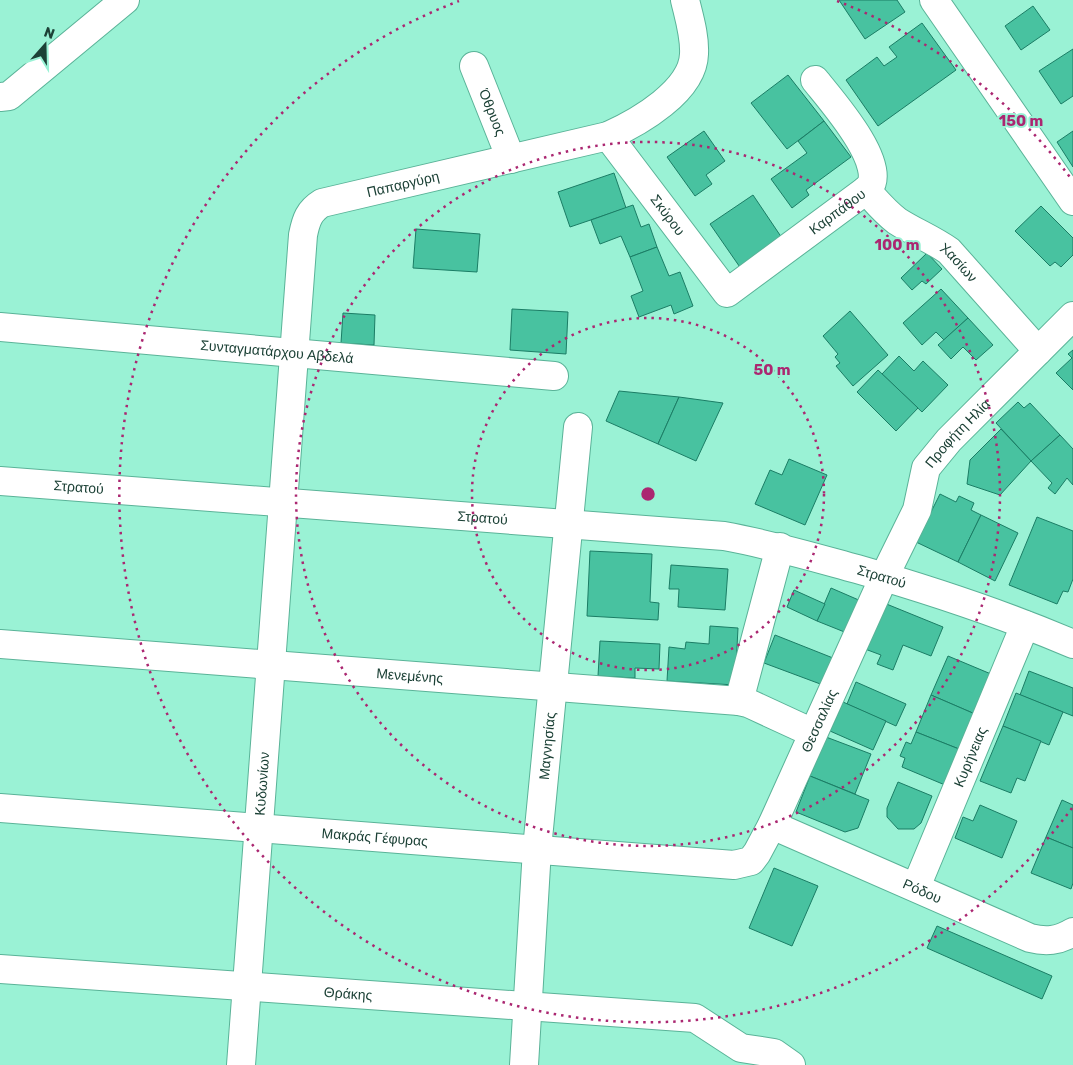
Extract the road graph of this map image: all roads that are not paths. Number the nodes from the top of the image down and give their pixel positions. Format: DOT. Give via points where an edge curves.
graph roads {
  1 [pos="125,0"];
  2 [pos="686,0"];
  3 [pos="934,0"];
  4 [pos="474,66"];
  5 [pos="815,80"];
  6 [pos="0,97"];
  7 [pos="608,136"];
  8 [pos="511,159"];
  9 [pos="866,190"];
  10 [pos="1073,202"];
  11 [pos="727,293"];
  12 [pos="1073,316"];
  13 [pos="0,327"];
  14 [pos="1038,351"];
  15 [pos="295,353"];
  16 [pos="554,376"];
  17 [pos="578,427"];
  18 [pos="0,481"];
  19 [pos="284,502"];
  20 [pos="568,524"];
  21 [pos="780,547"];
  22 [pos="884,577"];
  23 [pos="1025,625"];
  24 [pos="0,644"];
  25 [pos="1073,644"];
  26 [pos="271,665"];
  27 [pos="552,686"];
  28 [pos="739,701"];
  29 [pos="813,733"];
  30 [pos="0,808"];
  31 [pos="772,825"];
  32 [pos="259,828"];
  33 [pos="537,849"];
  34 [pos="751,862"];
  35 [pos="916,888"];
  36 [pos="1073,932"];
  37 [pos="0,969"];
  38 [pos="248,987"];
  39 [pos="527,1006"];
  40 [pos="241,1065"];
  41 [pos="524,1065"];
  42 [pos="791,1065"];
  1 -- 6 [label="street" via="8,96"];
  2 -- 7 [label="street, Παπαργύρη" via="694,46 690,74 681,86 644,116 624,130"];
  3 -- 10 [label="street"];
  4 -- 8 [label="street, Όθρυος"];
  5 -- 9 [label="street, Καρπάθου" via="864,147 874,178"];
  7 -- 8 [label="street, Παπαργύρη"];
  7 -- 11 [label="street, Σκύρου"];
  8 -- 15 [label="street, Παπαργύρη" via="322,203 314,208 308,215 303,235"];
  9 -- 11 [label="street, Καρπάθου"];
  9 -- 14 [label="street, Χασίων" via="886,213 949,251"];
  12 -- 14 [label="street, Προφήτη Ηλία"];
  13 -- 15 [label="street, Συνταγματάρχου Αβδελά"];
  14 -- 22 [label="street, Προφήτη Ηλία" via="949,440 926,468 917,510"];
  15 -- 16 [label="street, Συνταγματάρχου Αβδελά"];
  15 -- 19 [label="street, Παπαργύρη"];
  17 -- 20 [label="street, Μαγνησίας"];
  18 -- 19 [label="street, Στρατού"];
  19 -- 20 [label="street, Στρατού"];
  19 -- 26 [label="street, Κυδωνίων"];
  20 -- 21 [label="street, Στρατού" via="724,536"];
  20 -- 27 [label="street, Μαγνησίας"];
  21 -- 22 [label="street, Στρατού"];
  21 -- 28 [label="street"];
  22 -- 23 [label="street, Στρατού"];
  22 -- 29 [label="street, Θεσσαλίας"];
  23 -- 25 [label="street, Στρατού"];
  23 -- 35 [label="street, Κυρήνειας"];
  24 -- 26 [label="street, Μενεμένης"];
  26 -- 27 [label="street, Μενεμένης"];
  26 -- 32 [label="street, Κυδωνίων"];
  27 -- 28 [label="street, Μενεμένης"];
  27 -- 33 [label="street, Μαγνησίας"];
  28 -- 29 [label="street, Μενεμένης"];
  29 -- 31 [label="street, Θεσσαλίας"];
  30 -- 32 [label="street, Μακράς Γέφυρας"];
  31 -- 34 [label="street, Θεσσαλίας"];
  31 -- 35 [label="street, Ρόδου"];
  32 -- 33 [label="street, Μακράς Γέφυρας"];
  32 -- 38 [label="street, Κυδωνίων"];
  33 -- 34 [label="street, Μακράς Γέφυρας" via="734,865"];
  33 -- 39 [label="street, Μαγνησίας"];
  35 -- 36 [label="street, Ρόδου" via="1030,938 1049,941"];
  37 -- 38 [label="street, Θράκης"];
  38 -- 39 [label="street, Θράκης"];
  38 -- 40 [label="street, Κυδωνίων"];
  39 -- 41 [label="street, Μαγνησίας"];
  39 -- 42 [label="street, Θράκης" via="696,1018 741,1048 774,1053"];
}
